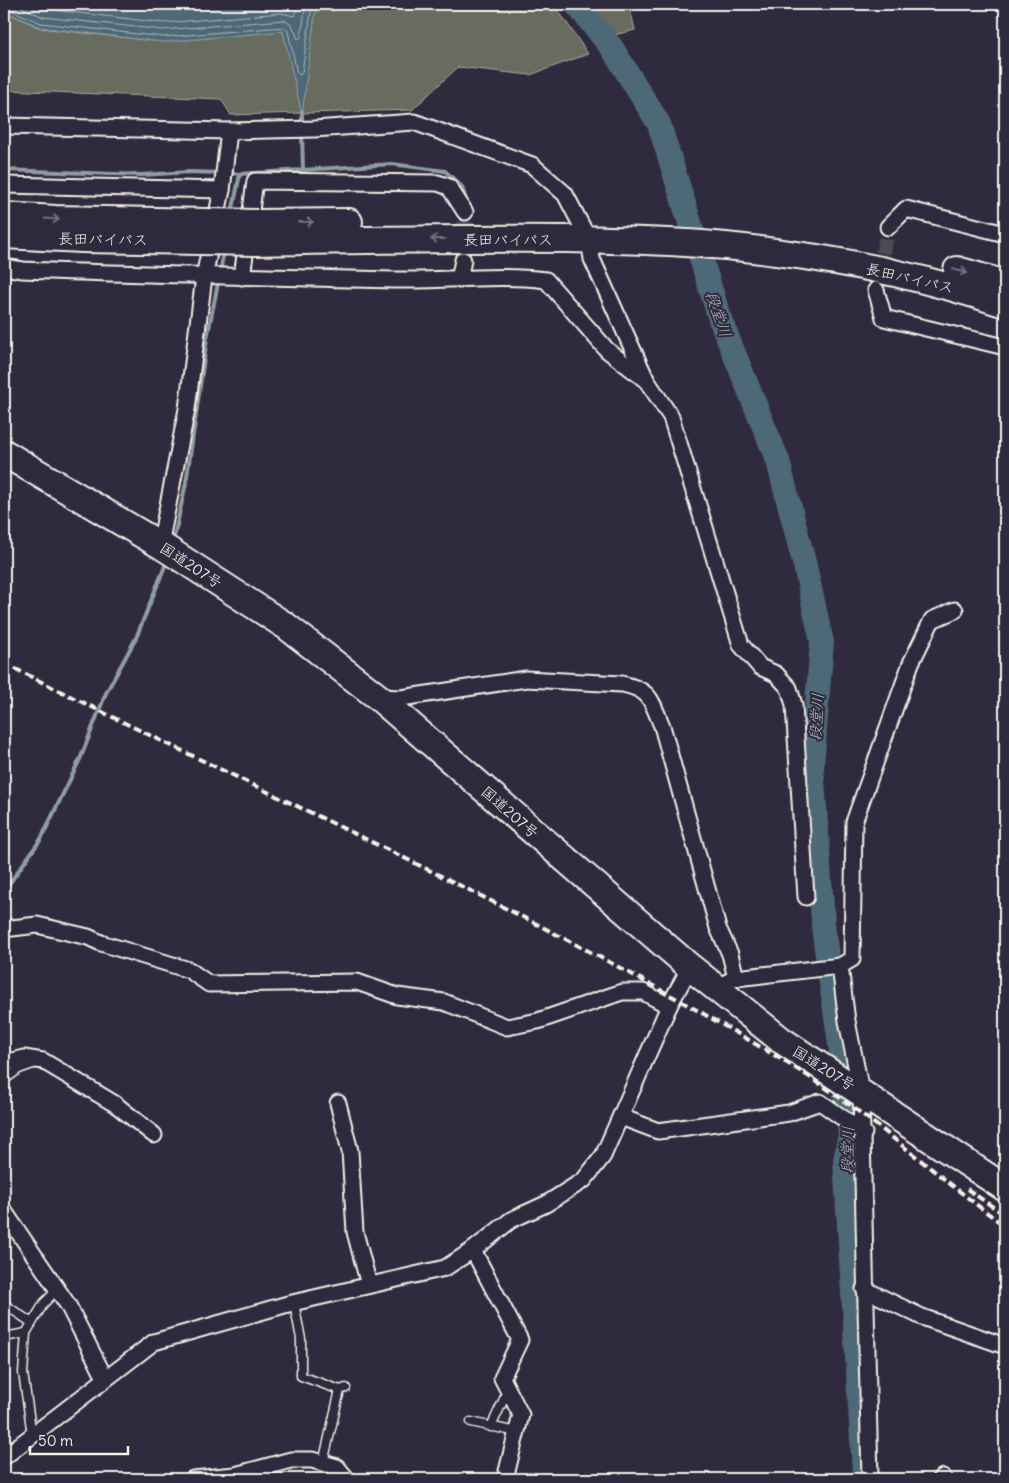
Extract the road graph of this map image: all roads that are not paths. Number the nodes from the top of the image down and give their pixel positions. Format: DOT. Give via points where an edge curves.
graph roads {
  1 [pos="4,126"];
  2 [pos="229,131"];
  3 [pos="4,185"];
  4 [pos="223,186"];
  5 [pos="465,212"];
  6 [pos="4,216"];
  7 [pos="888,226"];
  8 [pos="203,231"];
  9 [pos="596,232"];
  10 [pos="1005,234"];
  11 [pos="4,235"];
  12 [pos="778,244"];
  13 [pos="463,260"];
  14 [pos="4,267"];
  15 [pos="207,277"];
  16 [pos="235,277"];
  17 [pos="458,280"];
  18 [pos="1005,284"];
  19 [pos="876,290"];
  20 [pos="1005,304"];
  21 [pos="1005,347"];
  22 [pos="647,380"];
  23 [pos="4,453"];
  24 [pos="167,549"];
  25 [pos="955,610"];
  26 [pos="378,697"];
  27 [pos="806,897"];
  28 [pos="4,929"];
  29 [pos="840,966"];
  30 [pos="690,967"];
  31 [pos="725,983"];
  32 [pos="669,1006"];
  33 [pos="43,1061"];
  34 [pos="4,1063"];
  35 [pos="4,1080"];
  36 [pos="859,1090"];
  37 [pos="338,1103"];
  38 [pos="620,1117"];
  39 [pos="863,1133"];
  40 [pos="154,1135"];
  41 [pos="1005,1188"];
  42 [pos="4,1211"];
  43 [pos="473,1250"];
  44 [pos="369,1285"];
  45 [pos="58,1289"];
  46 [pos="864,1289"];
  47 [pos="294,1303"];
  48 [pos="4,1304"];
  49 [pos="32,1323"];
  50 [pos="26,1333"];
  51 [pos="4,1337"];
  52 [pos="1005,1346"];
  53 [pos="105,1378"];
  54 [pos="508,1390"];
  55 [pos="471,1422"];
  56 [pos="491,1427"];
  57 [pos="517,1432"];
  58 [pos="32,1435"];
  59 [pos="4,1457"];
  60 [pos="323,1463"];
  61 [pos="193,1479"];
  62 [pos="348,1479"];
  63 [pos="505,1479"];
  64 [pos="870,1479"];
  1 -- 2 [label="street"];
  2 -- 4 [label="street"];
  2 -- 9 [label="street" via="414,122 532,165 565,194"];
  3 -- 4 [label="street"];
  4 -- 15 [label="street"];
  5 -- 16 [label="street" via="449,187 438,183 255,181"];
  6 -- 8 [label="highway, 長田バイパス, one-way"];
  7 -- 10 [label="street" via="906,209"];
  8 -- 9 [label="highway, 長田バイパス, bridge"];
  8 -- 11 [label="highway, 長田バイパス" via="82,239"];
  9 -- 12 [label="highway, 長田バイパス" via="698,229"];
  9 -- 22 [label="street" via="592,259"];
  12 -- 18 [label="highway, 長田バイパス, one-way" via="888,255"];
  12 -- 20 [label="highway, 長田バイパス" via="963,290"];
  13 -- 17 [label="street"];
  14 -- 15 [label="street"];
  15 -- 16 [label="street"];
  15 -- 24 [label="street"];
  16 -- 17 [label="street"];
  17 -- 22 [label="street" via="546,280 607,350"];
  19 -- 21 [label="street" via="884,318"];
  22 -- 27 [label="street" via="671,417 741,645 760,667 776,674 789,688 794,705"];
  23 -- 24 [label="highway, 国道207号"];
  24 -- 26 [label="highway, 国道207号" via="286,626"];
  25 -- 29 [label="street" via="932,620 911,663 854,822 852,959"];
  26 -- 30 [label="highway, 国道207号"];
  26 -- 31 [label="street" via="400,698 526,679 622,684 635,686 648,695 662,726 718,928 730,954"];
  28 -- 32 [label="street" via="37,925 88,937 189,970 209,984 357,982 397,996 444,1002 507,1027 538,1021 622,992 642,992"];
  29 -- 31 [label="street"];
  29 -- 36 [label="street"];
  30 -- 31 [label="highway, 国道207号"];
  30 -- 32 [label="street"];
  31 -- 36 [label="highway, 国道207号" via="781,1040"];
  32 -- 38 [label="street"];
  33 -- 34 [label="street" via="24,1058"];
  33 -- 35 [label="lane" via="19,1069"];
  33 -- 40 [label="street" via="115,1104"];
  36 -- 39 [label="street"];
  36 -- 41 [label="highway, 国道207号"];
  37 -- 44 [label="street" via="350,1151 355,1232"];
  38 -- 39 [label="street" via="658,1131 789,1113 820,1102"];
  38 -- 43 [label="street" via="603,1156 584,1180 546,1204 511,1220"];
  39 -- 46 [label="street"];
  42 -- 45 [label="street"];
  43 -- 44 [label="street" via="445,1268"];
  43 -- 54 [label="street" via="520,1340 502,1378"];
  44 -- 47 [label="street"];
  45 -- 49 [label="lane" via="44,1303"];
  45 -- 53 [label="street"];
  46 -- 52 [label="street" via="922,1317"];
  46 -- 64 [label="street"];
  47 -- 53 [label="street" via="154,1342"];
  47 -- 60 [label="lane" via="301,1339 301,1376 343,1389"];
  48 -- 49 [label="lane"];
  49 -- 50 [label="lane"];
  50 -- 51 [label="lane"];
  50 -- 58 [label="lane" via="23,1373"];
  53 -- 58 [label="street"];
  54 -- 56 [label="lane"];
  54 -- 57 [label="street" via="521,1415"];
  55 -- 56 [label="lane"];
  56 -- 57 [label="lane"];
  57 -- 63 [label="street"];
  58 -- 59 [label="street"];
  60 -- 61 [label="street" via="291,1460 235,1475"];
  60 -- 62 [label="street" via="338,1467"];
}
